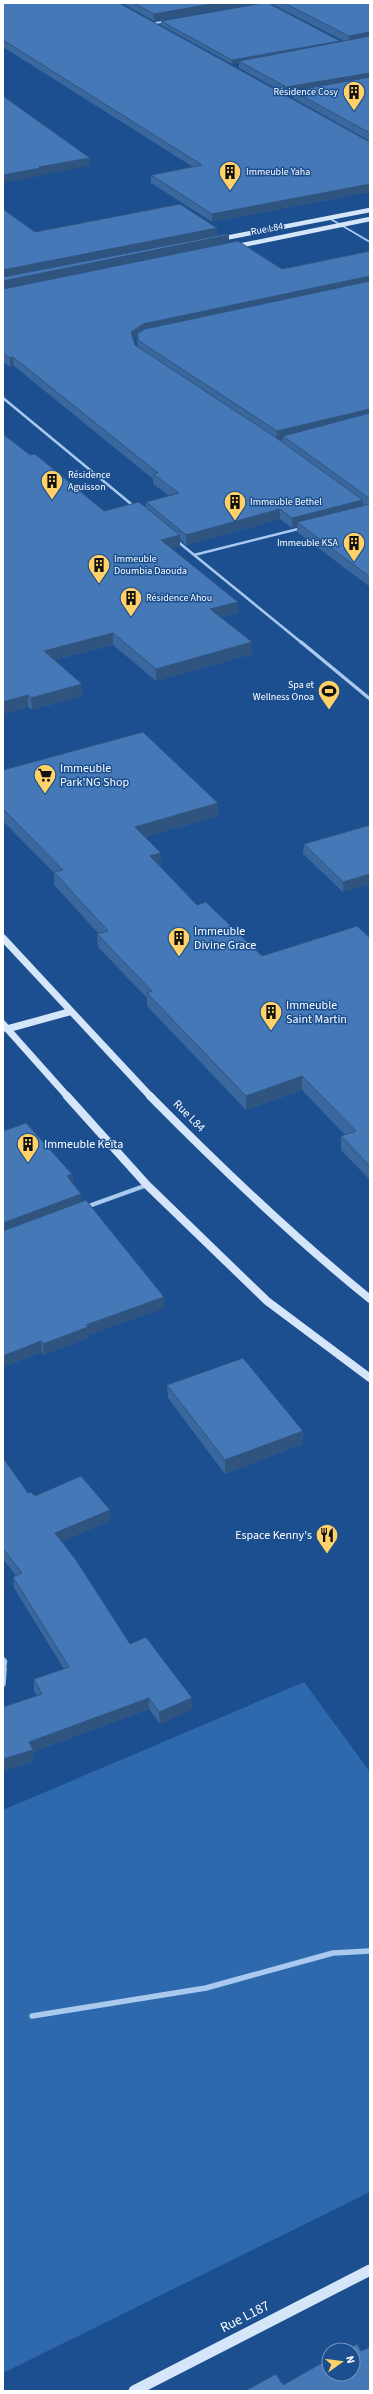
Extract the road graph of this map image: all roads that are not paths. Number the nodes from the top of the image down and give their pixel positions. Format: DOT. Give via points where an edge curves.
graph roads {
  1 [pos="272,3"];
  2 [pos="266,4"];
  3 [pos="259,5"];
  4 [pos="273,8"];
  5 [pos="144,20"];
  6 [pos="171,20"];
  7 [pos="150,24"];
  8 [pos="157,27"];
  9 [pos="370,210"];
  10 [pos="329,218"];
  11 [pos="370,219"];
  12 [pos="342,225"];
  13 [pos="215,240"];
  14 [pos="370,242"];
  15 [pos="229,248"];
  16 [pos="3,398"];
  17 [pos="138,510"];
  18 [pos="308,527"];
  19 [pos="175,540"];
  20 [pos="194,556"];
  21 [pos="370,699"];
  22 [pos="3,938"];
  23 [pos="69,1012"];
  24 [pos="5,1027"];
  25 [pos="147,1185"];
  26 [pos="82,1209"];
  27 [pos="370,1299"];
  28 [pos="370,1378"];
  29 [pos="3,1659"];
  30 [pos="3,1684"];
  31 [pos="370,1951"];
  32 [pos="32,2016"];
  33 [pos="370,2270"];
  34 [pos="134,2391"];
  1 -- 2 [label="street"];
  2 -- 3 [label="street"];
  2 -- 4 [label="street"];
  5 -- 7 [label="main road"];
  6 -- 7 [label="street"];
  7 -- 8 [label="main road"];
  9 -- 10 [label="main road, Rue L84"];
  10 -- 12 [label="street"];
  10 -- 13 [label="main road, Rue L84"];
  11 -- 12 [label="main road, Rue L84"];
  12 -- 14 [label="street"];
  12 -- 15 [label="main road, Rue L84"];
  16 -- 17 [label="street"];
  18 -- 20 [label="street"];
  19 -- 20 [label="street"];
  20 -- 21 [label="street"];
  22 -- 23 [label="main road, Rue L84"];
  23 -- 24 [label="main road"];
  23 -- 27 [label="main road, Rue L84" via="300,1242"];
  24 -- 25 [label="main road"];
  25 -- 26 [label="street"];
  25 -- 28 [label="main road" via="268,1301"];
  29 -- 30 [label="street"];
  31 -- 32 [label="street" via="333,1953 206,1988"];
  33 -- 34 [label="main road, Rue L187"];
}
